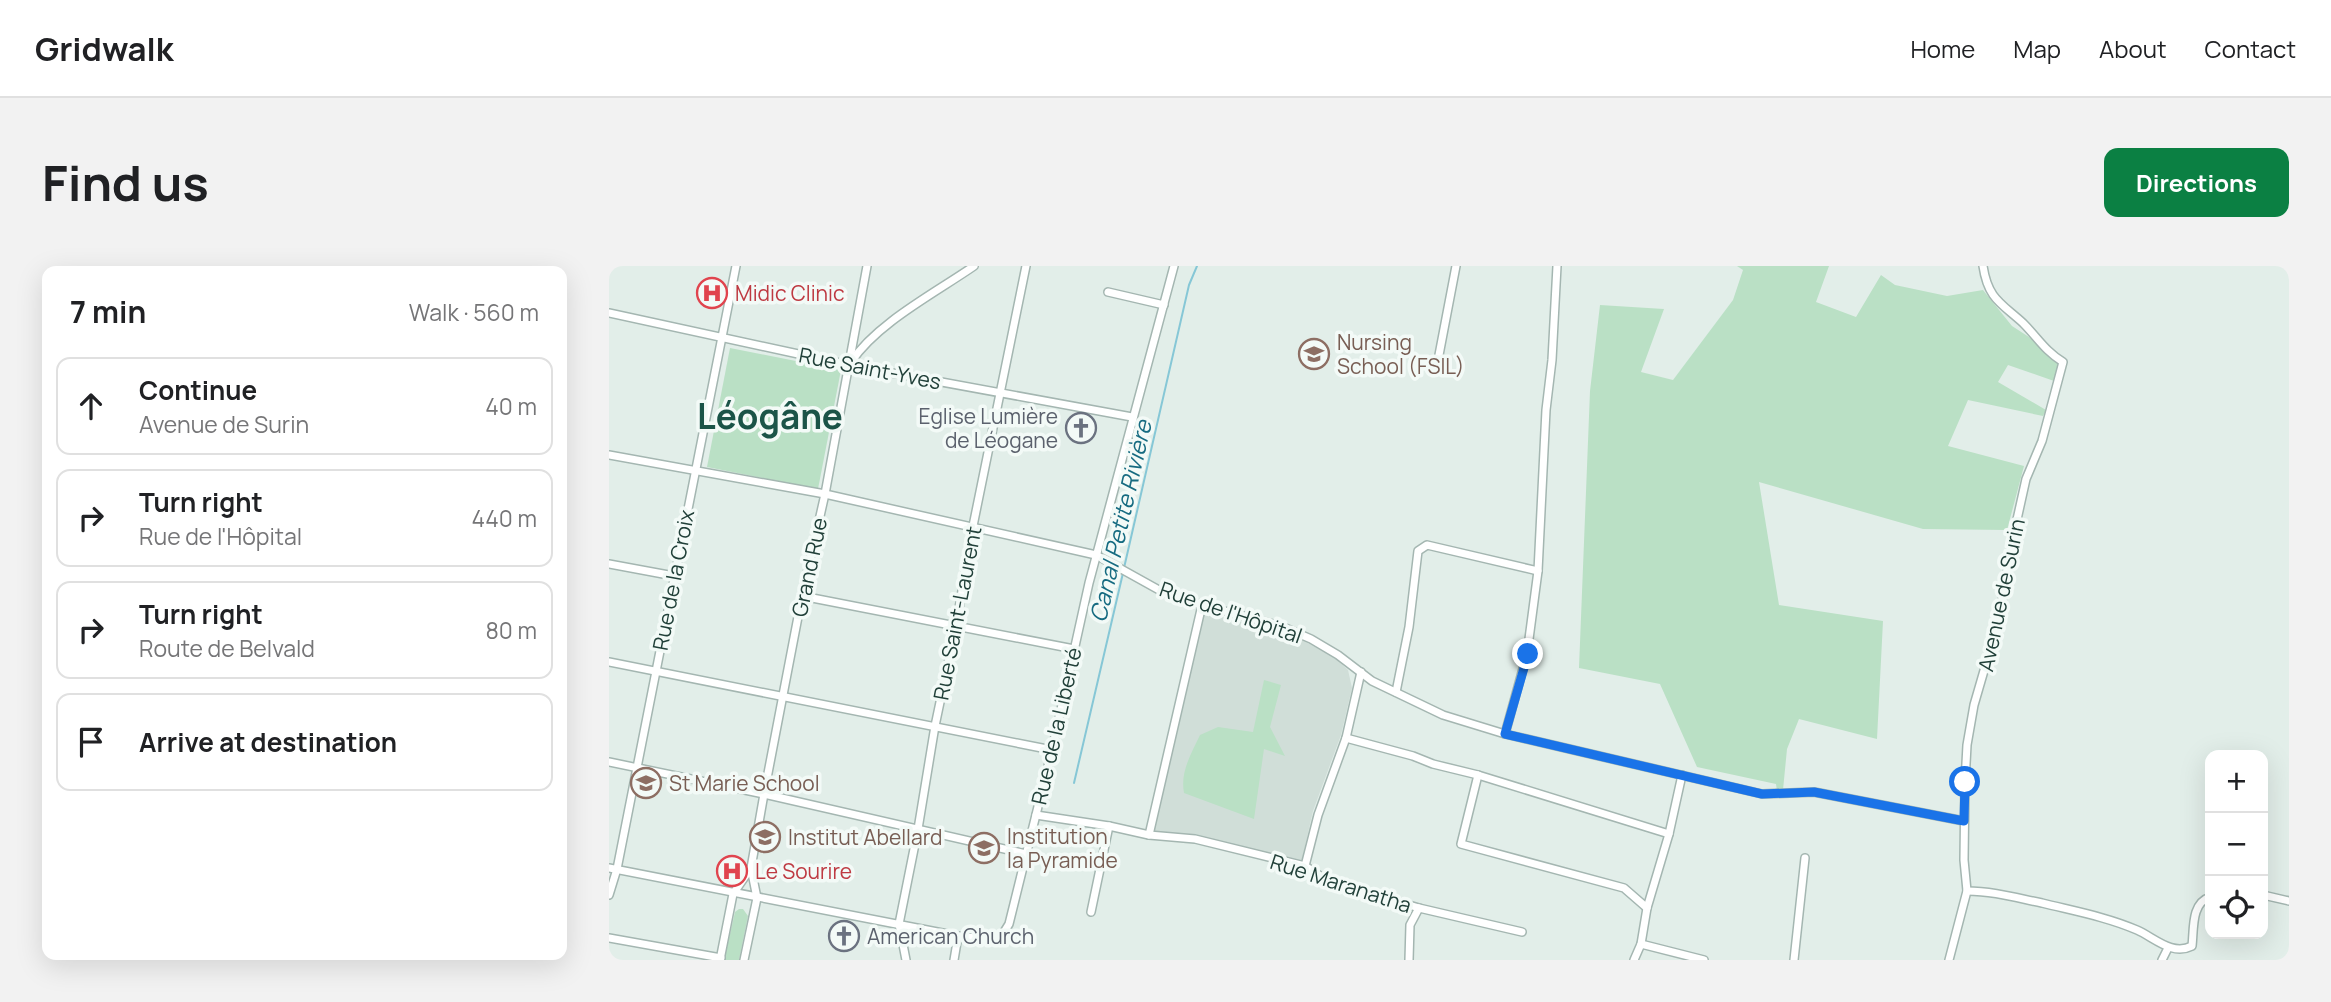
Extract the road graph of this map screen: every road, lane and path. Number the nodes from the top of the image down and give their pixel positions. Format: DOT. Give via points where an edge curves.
graph roads {
  1 [pos="736,266"];
  2 [pos="867,266"];
  3 [pos="974,266"];
  4 [pos="1026,266"];
  5 [pos="1174,266"];
  6 [pos="1455,266"];
  7 [pos="1557,266"];
  8 [pos="1983,266"];
  9 [pos="1108,292"];
  10 [pos="1164,305"];
  11 [pos="609,313"];
  12 [pos="721,338"];
  13 [pos="1439,355"];
  14 [pos="849,365"];
  15 [pos="1000,392"];
  16 [pos="1132,417"];
  17 [pos="609,455"];
  18 [pos="695,471"];
  19 [pos="825,494"];
  20 [pos="973,526"];
  21 [pos="1096,555"];
  22 [pos="609,564"];
  23 [pos="1538,571"];
  24 [pos="674,576"];
  25 [pos="802,596"];
  26 [pos="1202,605"];
  27 [pos="956,626"];
  28 [pos="1075,649"];
  29 [pos="609,662"];
  30 [pos="655,671"];
  31 [pos="1361,672"];
  32 [pos="1397,692"];
  33 [pos="784,697"];
  34 [pos="935,726"];
  35 [pos="1505,734"];
  36 [pos="1346,738"];
  37 [pos="1052,750"];
  38 [pos="609,762"];
  39 [pos="636,768"];
  40 [pos="1478,775"];
  41 [pos="1682,775"];
  42 [pos="764,794"];
  43 [pos="1036,815"];
  44 [pos="1964,821"];
  45 [pos="1109,826"];
  46 [pos="918,829"];
  47 [pos="1669,834"];
  48 [pos="1149,835"];
  49 [pos="1026,854"];
  50 [pos="1805,858"];
  51 [pos="1305,866"];
  52 [pos="613,868"];
  53 [pos="751,868"];
  54 [pos="1967,891"];
  55 [pos="733,894"];
  56 [pos="609,895"];
  57 [pos="2268,896"];
  58 [pos="757,898"];
  59 [pos="2205,899"];
  60 [pos="2289,901"];
  61 [pos="1419,908"];
  62 [pos="1647,908"];
  63 [pos="1091,912"];
  64 [pos="899,924"];
  65 [pos="1522,932"];
  66 [pos="958,936"];
  67 [pos="609,938"];
  68 [pos="1641,944"];
  69 [pos="2168,948"];
  70 [pos="720,959"];
  71 [pos="744,960"];
  72 [pos="906,960"];
  73 [pos="954,960"];
  74 [pos="1409,960"];
  75 [pos="1634,960"];
  76 [pos="1705,960"];
  77 [pos="1794,960"];
  78 [pos="1949,960"];
  79 [pos="2162,960"];
  1 -- 12 [label="street, Rue de la Croix"];
  2 -- 14 [label="street, Grand Rue"];
  3 -- 14 [label="street" via="872,336"];
  4 -- 15 [label="street, Rue Saint-Laurent"];
  5 -- 10 [label="street, Rue de la Liberté"];
  6 -- 13 [label="street"];
  7 -- 23 [label="street"];
  8 -- 44 [label="street, Avenue de Surin" via="1986,284 2000,304 2063,362 2042,441 2026,478 1999,619 1974,705 1967,745"];
  9 -- 10 [label="street"];
  10 -- 16 [label="street, Rue de la Liberté"];
  11 -- 12 [label="street, Rue Saint-Yves"];
  12 -- 14 [label="street, Rue Saint-Yves"];
  12 -- 18 [label="street, Rue de la Croix"];
  14 -- 15 [label="street, Rue Saint-Yves"];
  14 -- 19 [label="street, Grand Rue"];
  15 -- 16 [label="street, Rue Saint-Yves"];
  15 -- 20 [label="street, Rue Saint-Laurent"];
  16 -- 21 [label="street, Rue de la Liberté"];
  17 -- 18 [label="street, Rue de l'Hôpital"];
  18 -- 19 [label="street, Rue de l'Hôpital"];
  18 -- 24 [label="street, Rue de la Croix"];
  19 -- 20 [label="street, Rue de l'Hôpital"];
  19 -- 25 [label="street, Grand Rue"];
  20 -- 21 [label="street, Rue de l'Hôpital"];
  20 -- 27 [label="street, Rue Saint-Laurent"];
  21 -- 26 [label="street, Rue de l'Hôpital" via="1159,590"];
  21 -- 28 [label="street, Rue de la Liberté"];
  22 -- 24 [label="street"];
  23 -- 32 [label="street" via="1427,545 1418,551"];
  23 -- 35 [label="street" via="1528,654"];
  24 -- 30 [label="street, Rue de la Croix"];
  25 -- 27 [label="street"];
  25 -- 33 [label="street, Grand Rue"];
  26 -- 31 [label="street, Rue de l'Hôpital" via="1291,631"];
  26 -- 48 [label="street"];
  27 -- 28 [label="street"];
  27 -- 34 [label="street, Rue Saint-Laurent"];
  28 -- 37 [label="street, Rue de la Liberté"];
  29 -- 30 [label="street"];
  30 -- 33 [label="street"];
  30 -- 39 [label="street, Rue de la Croix"];
  31 -- 32 [label="street, Rue de l'Hôpital"];
  31 -- 36 [label="street"];
  32 -- 35 [label="street, Rue de l'Hôpital" via="1443,715"];
  33 -- 34 [label="street"];
  33 -- 42 [label="street, Grand Rue"];
  34 -- 37 [label="street"];
  34 -- 46 [label="street, Rue Saint-Laurent"];
  35 -- 41 [label="street, Rue de l'Hôpital"];
  36 -- 40 [label="street"];
  36 -- 51 [label="street"];
  37 -- 43 [label="street, Rue de la Liberté"];
  38 -- 39 [label="street"];
  39 -- 42 [label="street"];
  39 -- 52 [label="street, Rue de la Croix"];
  40 -- 47 [label="street"];
  40 -- 62 [label="street" via="1461,844 1624,888"];
  41 -- 44 [label="street, Rue de l'Hôpital" via="1762,794 1814,792"];
  41 -- 47 [label="street"];
  42 -- 46 [label="street"];
  42 -- 53 [label="street, Grand Rue"];
  43 -- 45 [label="street, Rue Maranatha"];
  43 -- 49 [label="street, Rue de la Liberté"];
  44 -- 54 [label="street, Avenue de Surin"];
  45 -- 48 [label="street, Rue Maranatha"];
  45 -- 63 [label="street"];
  46 -- 49 [label="street"];
  46 -- 64 [label="street, Rue Saint-Laurent"];
  47 -- 62 [label="street"];
  48 -- 51 [label="street, Rue Maranatha" via="1195,839"];
  49 -- 66 [label="street, Rue de la Liberté" via="1009,924 999,940"];
  50 -- 77 [label="street"];
  51 -- 61 [label="street, Rue Maranatha" via="1326,880"];
  52 -- 55 [label="street"];
  52 -- 56 [label="street, Rue de la Croix"];
  53 -- 55 [label="street, Grand Rue"];
  53 -- 58 [label="street, Grand Rue"];
  54 -- 69 [label="street" via="1999,894 2115,922"];
  54 -- 78 [label="street, Avenue de Surin"];
  55 -- 58 [label="street"];
  55 -- 70 [label="street, Grand Rue"];
  57 -- 60 [label="street"];
  58 -- 64 [label="street"];
  58 -- 71 [label="street, Grand Rue"];
  59 -- 69 [label="street" via="2196,906 2192,946"];
  61 -- 65 [label="street, Rue Maranatha"];
  61 -- 74 [label="street" via="1410,925"];
  62 -- 68 [label="street"];
  64 -- 66 [label="street"];
  64 -- 72 [label="street, Rue Saint-Laurent"];
  66 -- 73 [label="street"];
  67 -- 70 [label="street"];
  68 -- 75 [label="street"];
  68 -- 76 [label="street"];
  69 -- 79 [label="street"];
}
